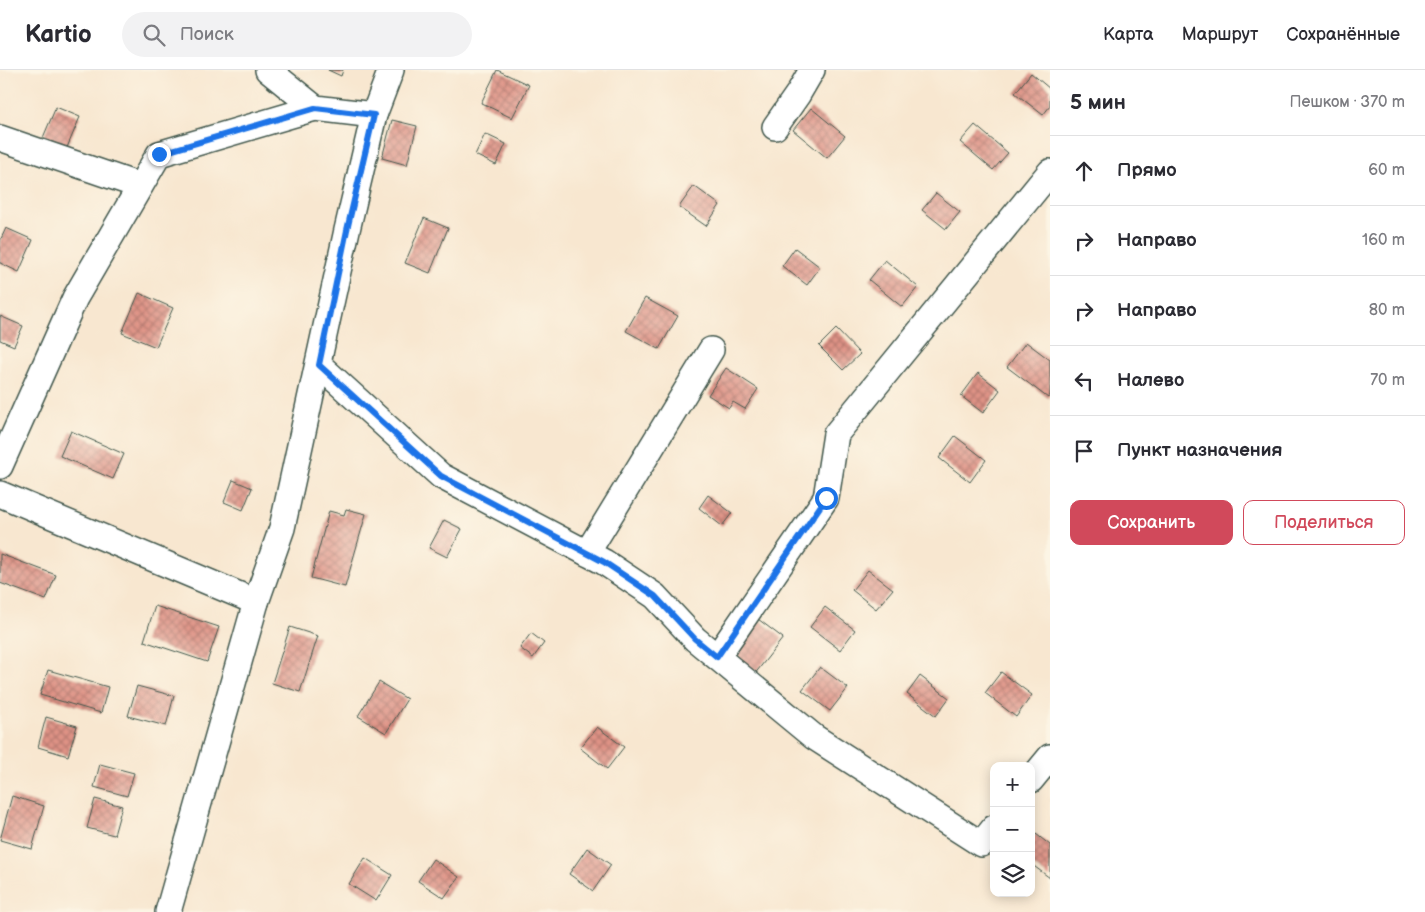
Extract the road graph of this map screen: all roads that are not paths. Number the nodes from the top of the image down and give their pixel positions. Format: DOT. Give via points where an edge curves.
graph roads {
  1 [pos="268,70"];
  2 [pos="391,70"];
  3 [pos="812,70"];
  4 [pos="315,108"];
  5 [pos="374,115"];
  6 [pos="775,127"];
  7 [pos="0,138"];
  8 [pos="1050,172"];
  9 [pos="140,186"];
  10 [pos="711,350"];
  11 [pos="319,365"];
  12 [pos="0,466"];
  13 [pos="0,494"];
  14 [pos="587,553"];
  15 [pos="256,602"];
  16 [pos="717,657"];
  17 [pos="1050,757"];
  18 [pos="1035,775"];
  19 [pos="990,833"];
  20 [pos="168,912"];
  1 -- 4 [label="street"];
  2 -- 5 [label="street"];
  3 -- 6 [label="street"];
  4 -- 5 [label="street"];
  4 -- 9 [label="street" via="159,154"];
  5 -- 11 [label="street"];
  7 -- 9 [label="street"];
  8 -- 16 [label="street" via="836,434 826,498"];
  9 -- 12 [label="street" via="75,298"];
  10 -- 14 [label="street"];
  11 -- 14 [label="street" via="441,476"];
  11 -- 15 [label="street" via="282,528"];
  13 -- 15 [label="street"];
  14 -- 16 [label="street" via="655,596 695,639"];
  15 -- 20 [label="street"];
  16 -- 19 [label="street" via="814,737 981,844"];
  17 -- 18 [label="street"];
}
